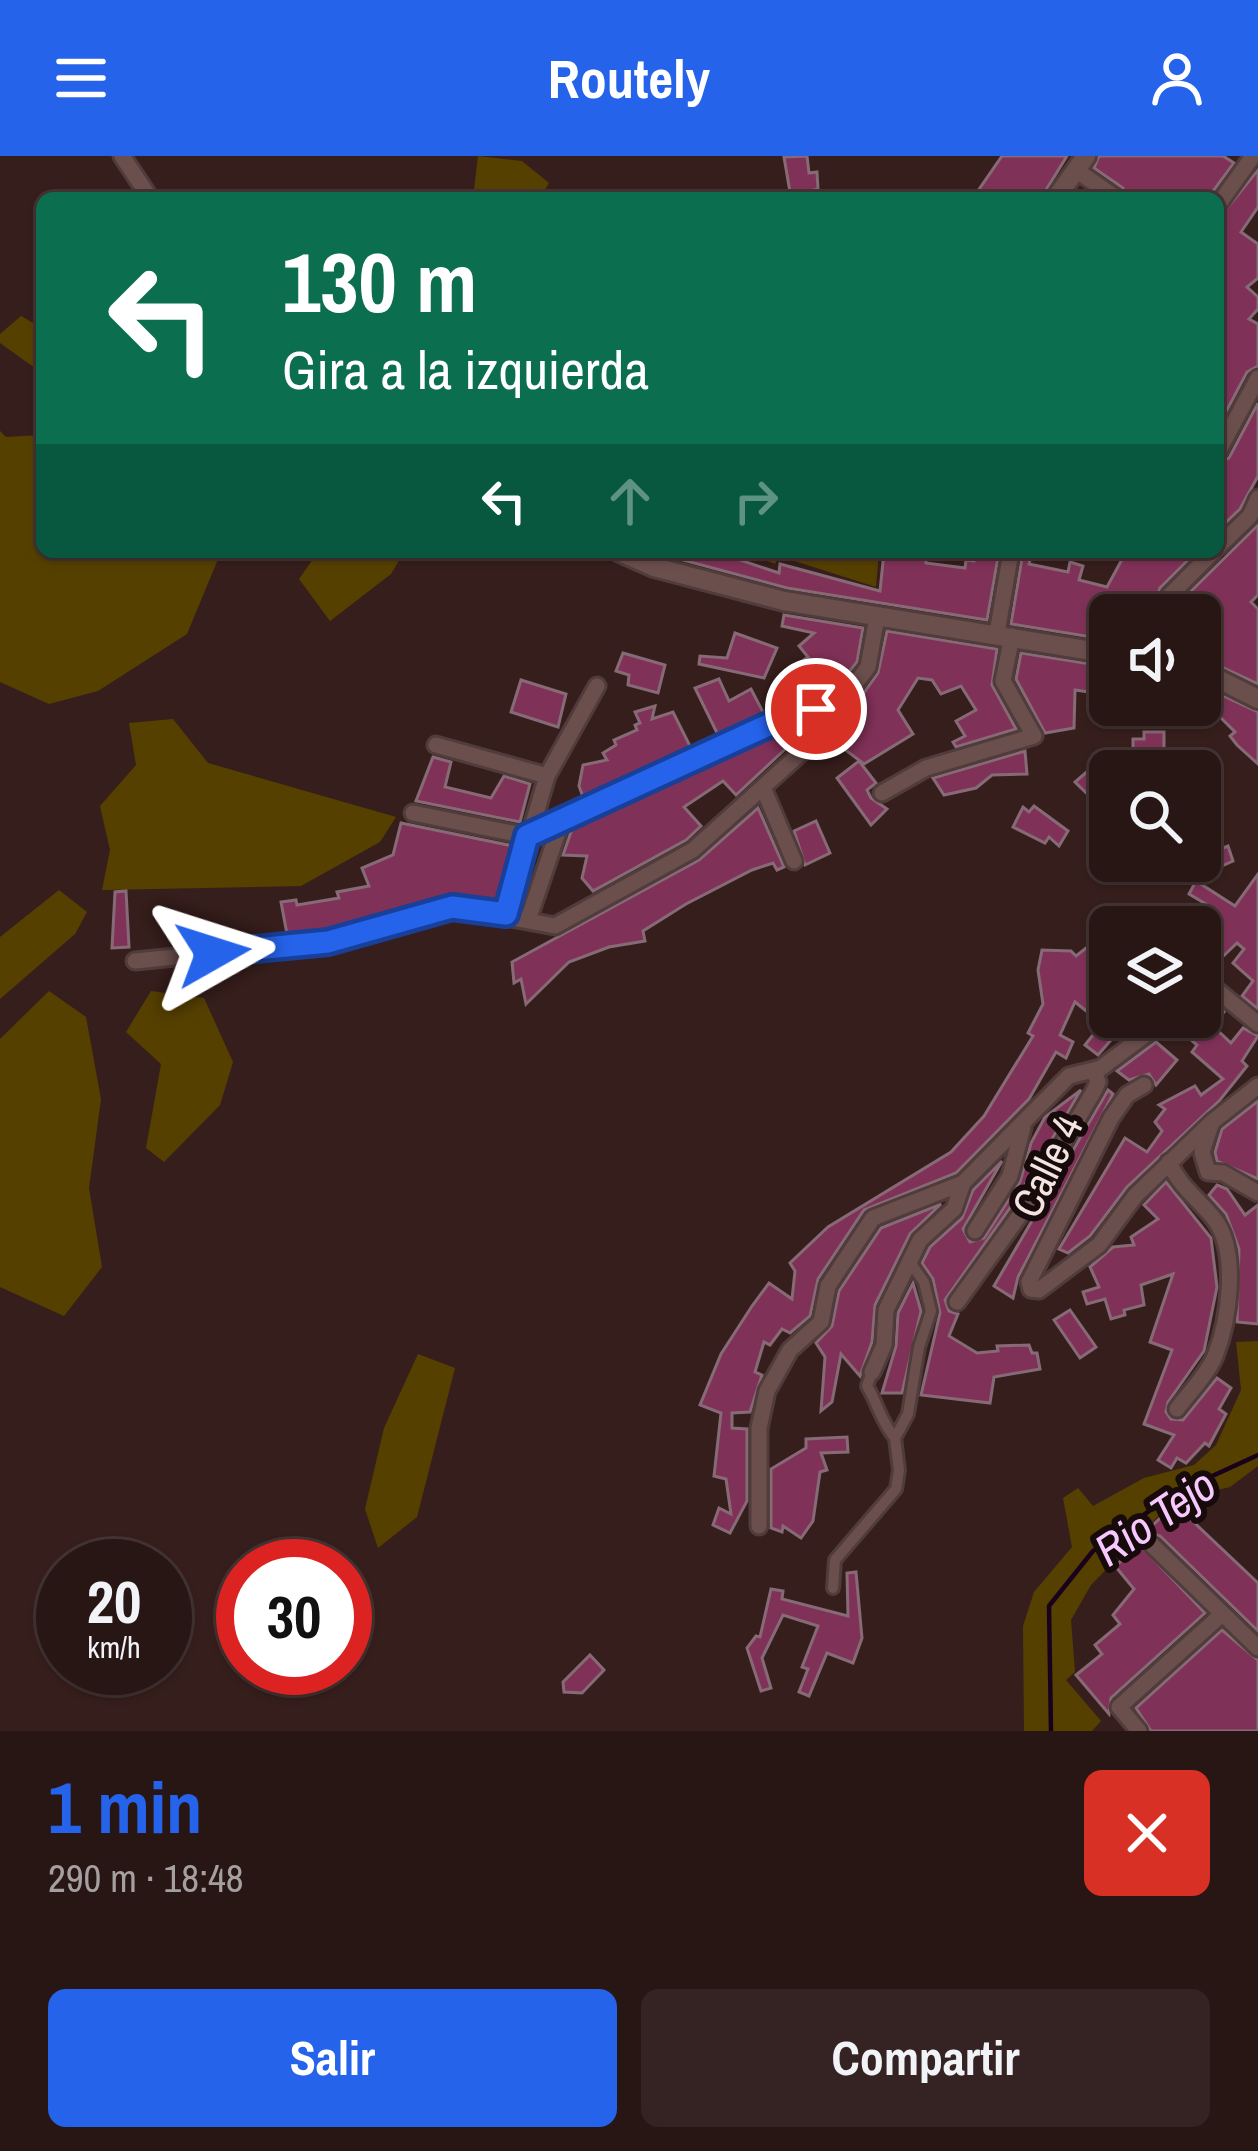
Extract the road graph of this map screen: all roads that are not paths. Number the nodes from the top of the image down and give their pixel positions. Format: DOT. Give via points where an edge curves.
graph roads {
  1 [pos="122,156"];
  2 [pos="1245,159"];
  3 [pos="1081,163"];
  4 [pos="145,192"];
  5 [pos="1060,192"];
  6 [pos="1110,192"];
  7 [pos="1224,195"];
  8 [pos="1258,378"];
  9 [pos="1224,441"];
  10 [pos="1258,498"];
  11 [pos="1254,518"];
  12 [pos="1224,543"];
  13 [pos="634,558"];
  14 [pos="1011,558"];
  15 [pos="1208,558"];
  16 [pos="1170,594"];
  17 [pos="877,617"];
  18 [pos="1005,635"];
  19 [pos="1089,650"];
  20 [pos="1221,680"];
  21 [pos="597,686"];
  22 [pos="1258,699"];
  23 [pos="838,706"];
  24 [pos="436,745"];
  25 [pos="548,776"];
  26 [pos="764,790"];
  27 [pos="882,793"];
  28 [pos="412,814"];
  29 [pos="562,820"];
  30 [pos="527,836"];
  31 [pos="794,861"];
  32 [pos="506,914"];
  33 [pos="528,920"];
  34 [pos="135,961"];
  35 [pos="1221,994"];
  36 [pos="1258,1024"];
  37 [pos="1140,1038"];
  38 [pos="1094,1071"];
  39 [pos="1144,1085"];
  40 [pos="1258,1086"];
  41 [pos="1212,1122"];
  42 [pos="1024,1125"];
  43 [pos="1169,1162"];
  44 [pos="963,1183"];
  45 [pos="1258,1193"];
  46 [pos="975,1231"];
  47 [pos="910,1262"];
  48 [pos="957,1302"];
  49 [pos="872,1372"];
  50 [pos="1177,1409"];
  51 [pos="895,1438"];
  52 [pos="759,1526"];
  53 [pos="1151,1545"];
  54 [pos="833,1588"];
  55 [pos="1220,1616"];
  56 [pos="1258,1648"];
  57 [pos="1138,1731"];
  1 -- 4 [label="street"];
  2 -- 7 [label="street"];
  3 -- 5 [label="street"];
  3 -- 6 [label="street"];
  8 -- 9 [label="street"];
  10 -- 11 [label="street"];
  11 -- 12 [label="street"];
  13 -- 17 [label="street" via="784,601"];
  14 -- 18 [label="street"];
  15 -- 16 [label="street"];
  17 -- 18 [label="street"];
  17 -- 23 [label="street" via="868,667"];
  18 -- 19 [label="street"];
  18 -- 27 [label="street" via="1004,681 1034,736 926,768"];
  20 -- 22 [label="street"];
  21 -- 25 [label="street"];
  23 -- 26 [label="street"];
  23 -- 29 [label="street" via="766,726"];
  24 -- 25 [label="street"];
  25 -- 30 [label="street"];
  26 -- 31 [label="street"];
  26 -- 33 [label="street" via="693,850 625,890 555,926"];
  28 -- 30 [label="street"];
  29 -- 30 [label="street"];
  29 -- 33 [label="street"];
  30 -- 32 [label="street"];
  32 -- 33 [label="street"];
  32 -- 34 [label="street" via="452,907 328,942"];
  35 -- 36 [label="street"];
  37 -- 38 [label="street"];
  38 -- 42 [label="street" via="1069,1076"];
  38 -- 48 [label="street" via="1094,1091 1027,1205"];
  39 -- 43 [label="street, Calle 4" via="1111,1118 1031,1289 1099,1245"];
  40 -- 41 [label="street"];
  41 -- 43 [label="street"];
  41 -- 45 [label="street" via="1202,1153 1208,1172"];
  42 -- 44 [label="street"];
  42 -- 46 [label="street" via="1010,1176"];
  43 -- 50 [label="street" via="1214,1217 1228,1264 1214,1358"];
  44 -- 47 [label="street" via="954,1209 920,1240"];
  44 -- 52 [label="street" via="873,1218 828,1286 821,1322 790,1350 767,1391"];
  47 -- 49 [label="street" via="886,1310"];
  47 -- 51 [label="street" via="931,1311"];
  49 -- 51 [label="street" via="867,1386"];
  51 -- 54 [label="street" via="896,1489 835,1560"];
  53 -- 55 [label="street"];
  55 -- 56 [label="street"];
  55 -- 57 [label="street" via="1119,1707"];
}
